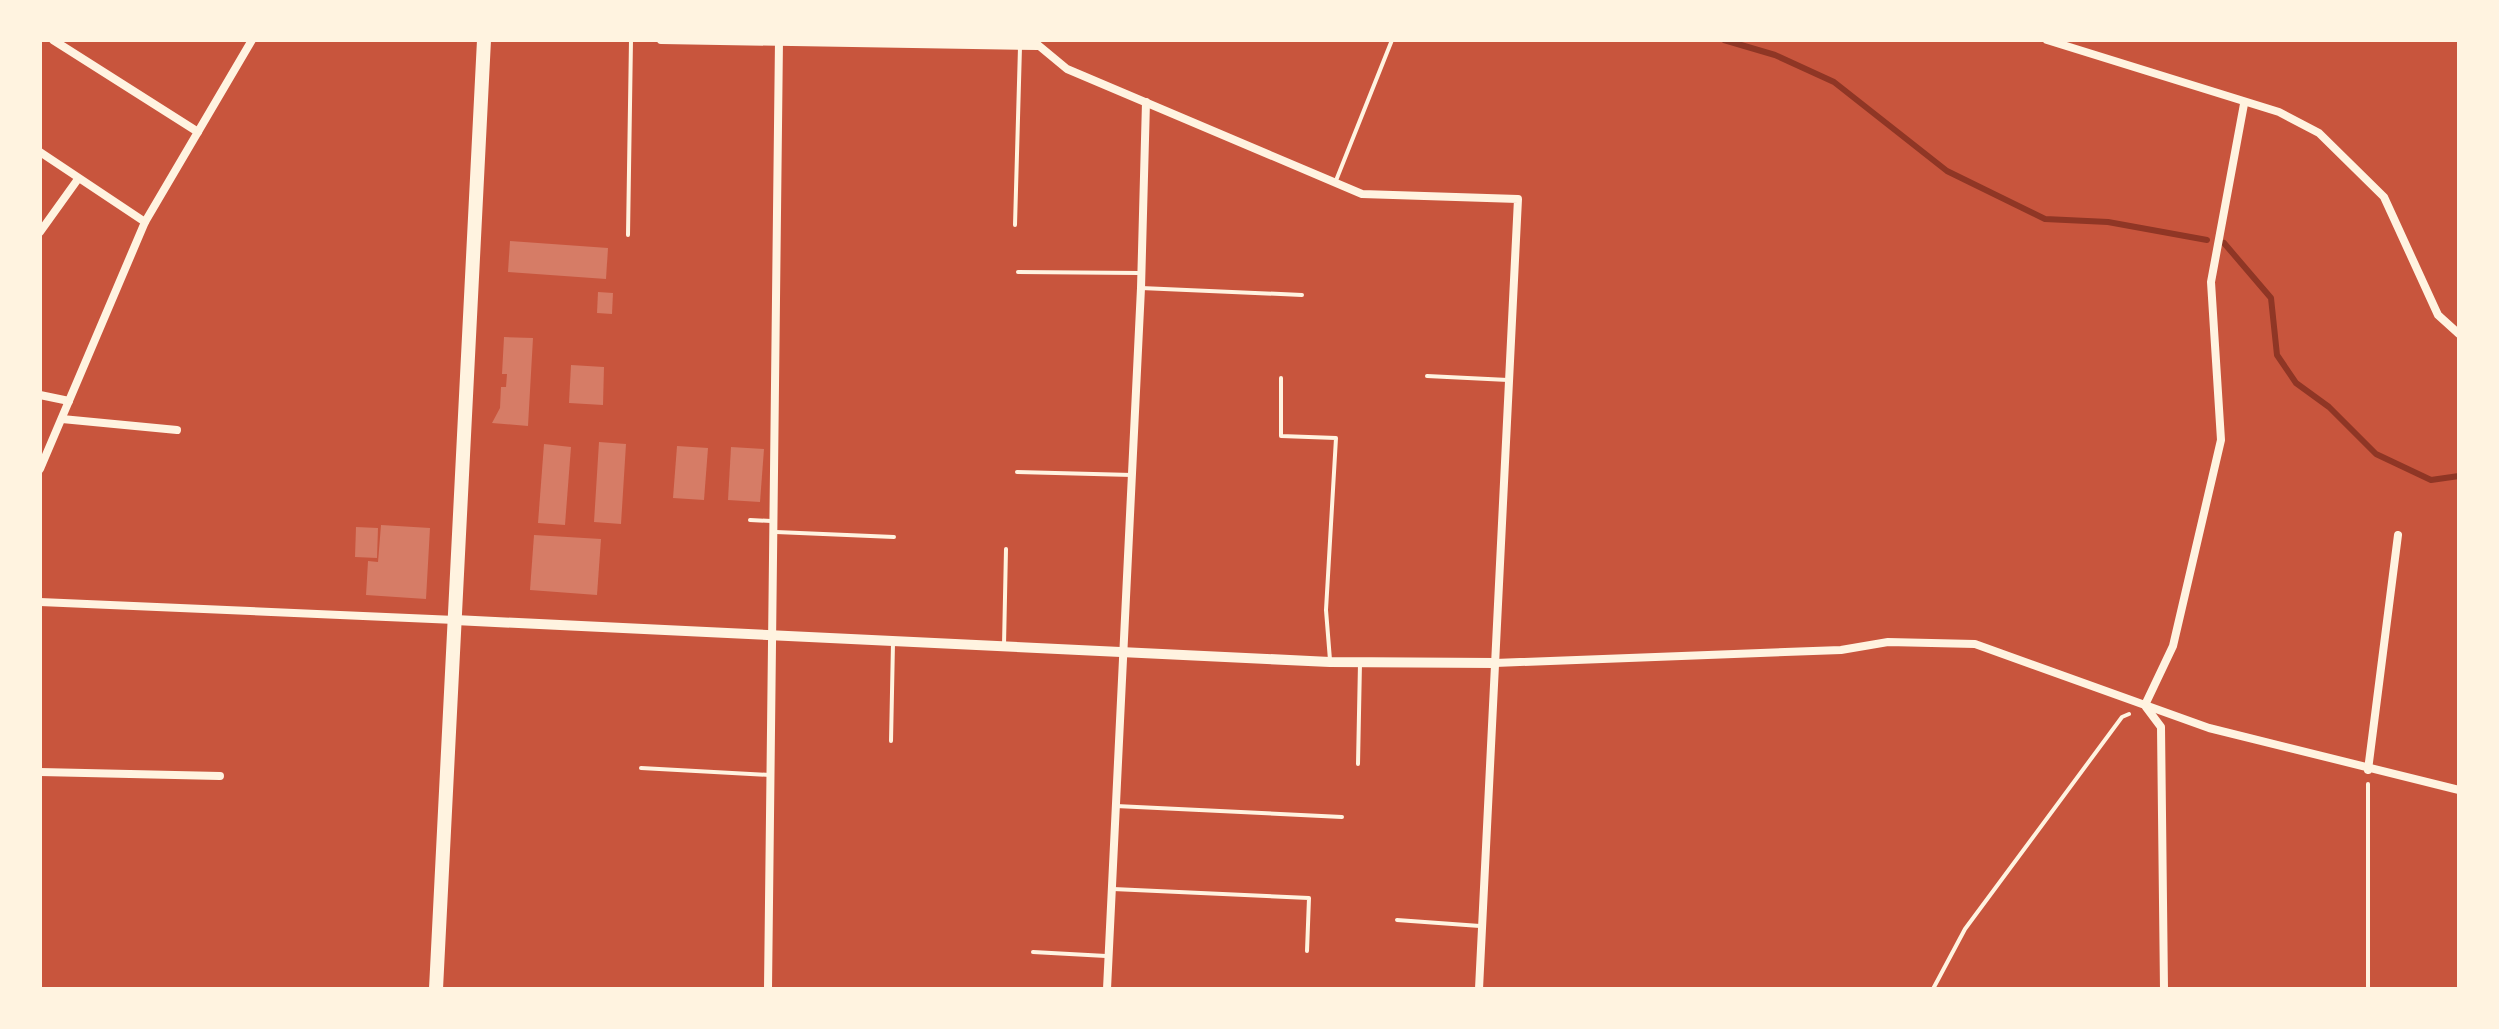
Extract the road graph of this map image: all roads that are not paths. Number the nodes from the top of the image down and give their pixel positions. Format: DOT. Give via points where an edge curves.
graph roads {
  1 [pos="53,40"];
  2 [pos="484,40"];
  3 [pos="631,40"];
  4 [pos="661,40"];
  5 [pos="1392,40"];
  6 [pos="2047,40"];
  7 [pos="249,41"];
  8 [pos="779,41"];
  9 [pos="1036,43"];
  10 [pos="1020,45"];
  11 [pos="1146,102"];
  12 [pos="2244,104"];
  13 [pos="198,132"];
  14 [pos="40,152"];
  15 [pos="78,179"];
  16 [pos="1334,183"];
  17 [pos="145,222"];
  18 [pos="1015,225"];
  19 [pos="40,232"];
  20 [pos="628,235"];
  21 [pos="1018,272"];
  22 [pos="1142,273"];
  23 [pos="1141,288"];
  24 [pos="1302,295"];
  25 [pos="2459,334"];
  26 [pos="1427,376"];
  27 [pos="1281,378"];
  28 [pos="1509,380"];
  29 [pos="40,395"];
  30 [pos="69,401"];
  31 [pos="62,419"];
  32 [pos="177,430"];
  33 [pos="40,469"];
  34 [pos="1017,472"];
  35 [pos="1132,475"];
  36 [pos="750,520"];
  37 [pos="776,521"];
  38 [pos="776,532"];
  39 [pos="2398,535"];
  40 [pos="894,537"];
  41 [pos="1006,549"];
  42 [pos="40,602"];
  43 [pos="455,620"];
  44 [pos="775,637"];
  45 [pos="893,642"];
  46 [pos="1004,648"];
  47 [pos="1124,654"];
  48 [pos="1330,662"];
  49 [pos="1360,663"];
  50 [pos="1495,663"];
  51 [pos="2145,705"];
  52 [pos="891,741"];
  53 [pos="1358,764"];
  54 [pos="641,768"];
  55 [pos="2368,770"];
  56 [pos="40,772"];
  57 [pos="770,775"];
  58 [pos="220,776"];
  59 [pos="2459,790"];
  60 [pos="1115,806"];
  61 [pos="1342,817"];
  62 [pos="1110,889"];
  63 [pos="1397,920"];
  64 [pos="1482,926"];
  65 [pos="1307,951"];
  66 [pos="1033,952"];
  67 [pos="1108,956"];
  68 [pos="436,989"];
  69 [pos="768,989"];
  70 [pos="1107,989"];
  71 [pos="1479,989"];
  72 [pos="2164,989"];
  1 -- 13 [label="street"];
  2 -- 43 [label="highway"];
  3 -- 20 [label="lane"];
  4 -- 8 [label="street"];
  5 -- 16 [label="lane"];
  6 -- 12 [label="street"];
  7 -- 13 [label="street"];
  8 -- 10 [label="street"];
  8 -- 37 [label="street"];
  9 -- 10 [label="street"];
  9 -- 11 [label="street" via="1067,69"];
  10 -- 18 [label="lane"];
  11 -- 16 [label="street"];
  11 -- 22 [label="street"];
  12 -- 25 [label="street" via="2279,112 2319,133 2384,197 2438,315"];
  12 -- 51 [label="street" via="2211,282 2221,440 2173,646"];
  13 -- 17 [label="street"];
  14 -- 15 [label="street"];
  15 -- 17 [label="street"];
  15 -- 19 [label="street"];
  16 -- 28 [label="street" via="1362,194 1518,199"];
  17 -- 30 [label="street"];
  21 -- 22 [label="lane"];
  22 -- 23 [label="street"];
  23 -- 24 [label="lane"];
  23 -- 35 [label="street"];
  26 -- 28 [label="lane"];
  27 -- 48 [label="lane" via="1281,436 1336,438 1326,610"];
  28 -- 50 [label="street"];
  29 -- 30 [label="street"];
  30 -- 31 [label="street"];
  31 -- 32 [label="street"];
  31 -- 33 [label="street"];
  34 -- 35 [label="lane"];
  35 -- 47 [label="street"];
  36 -- 37 [label="lane"];
  37 -- 38 [label="street"];
  38 -- 40 [label="lane"];
  38 -- 44 [label="street"];
  39 -- 55 [label="street"];
  41 -- 46 [label="lane"];
  42 -- 43 [label="street"];
  43 -- 44 [label="street"];
  43 -- 68 [label="highway"];
  44 -- 45 [label="street"];
  44 -- 57 [label="street"];
  45 -- 46 [label="street"];
  45 -- 52 [label="lane"];
  46 -- 47 [label="street"];
  47 -- 48 [label="street"];
  47 -- 60 [label="street"];
  48 -- 49 [label="street"];
  49 -- 50 [label="street"];
  49 -- 53 [label="lane"];
  50 -- 51 [label="street" via="1841,650 1888,642 1975,644"];
  50 -- 64 [label="street"];
  51 -- 55 [label="street" via="2209,728"];
  51 -- 72 [label="street" via="2161,727"];
  54 -- 57 [label="lane"];
  55 -- 59 [label="street"];
  56 -- 58 [label="street"];
  57 -- 69 [label="street"];
  60 -- 61 [label="lane"];
  60 -- 62 [label="street"];
  62 -- 65 [label="lane" via="1309,898"];
  62 -- 67 [label="street"];
  63 -- 64 [label="lane"];
  64 -- 71 [label="street"];
  66 -- 67 [label="lane"];
  67 -- 70 [label="street"];
}
